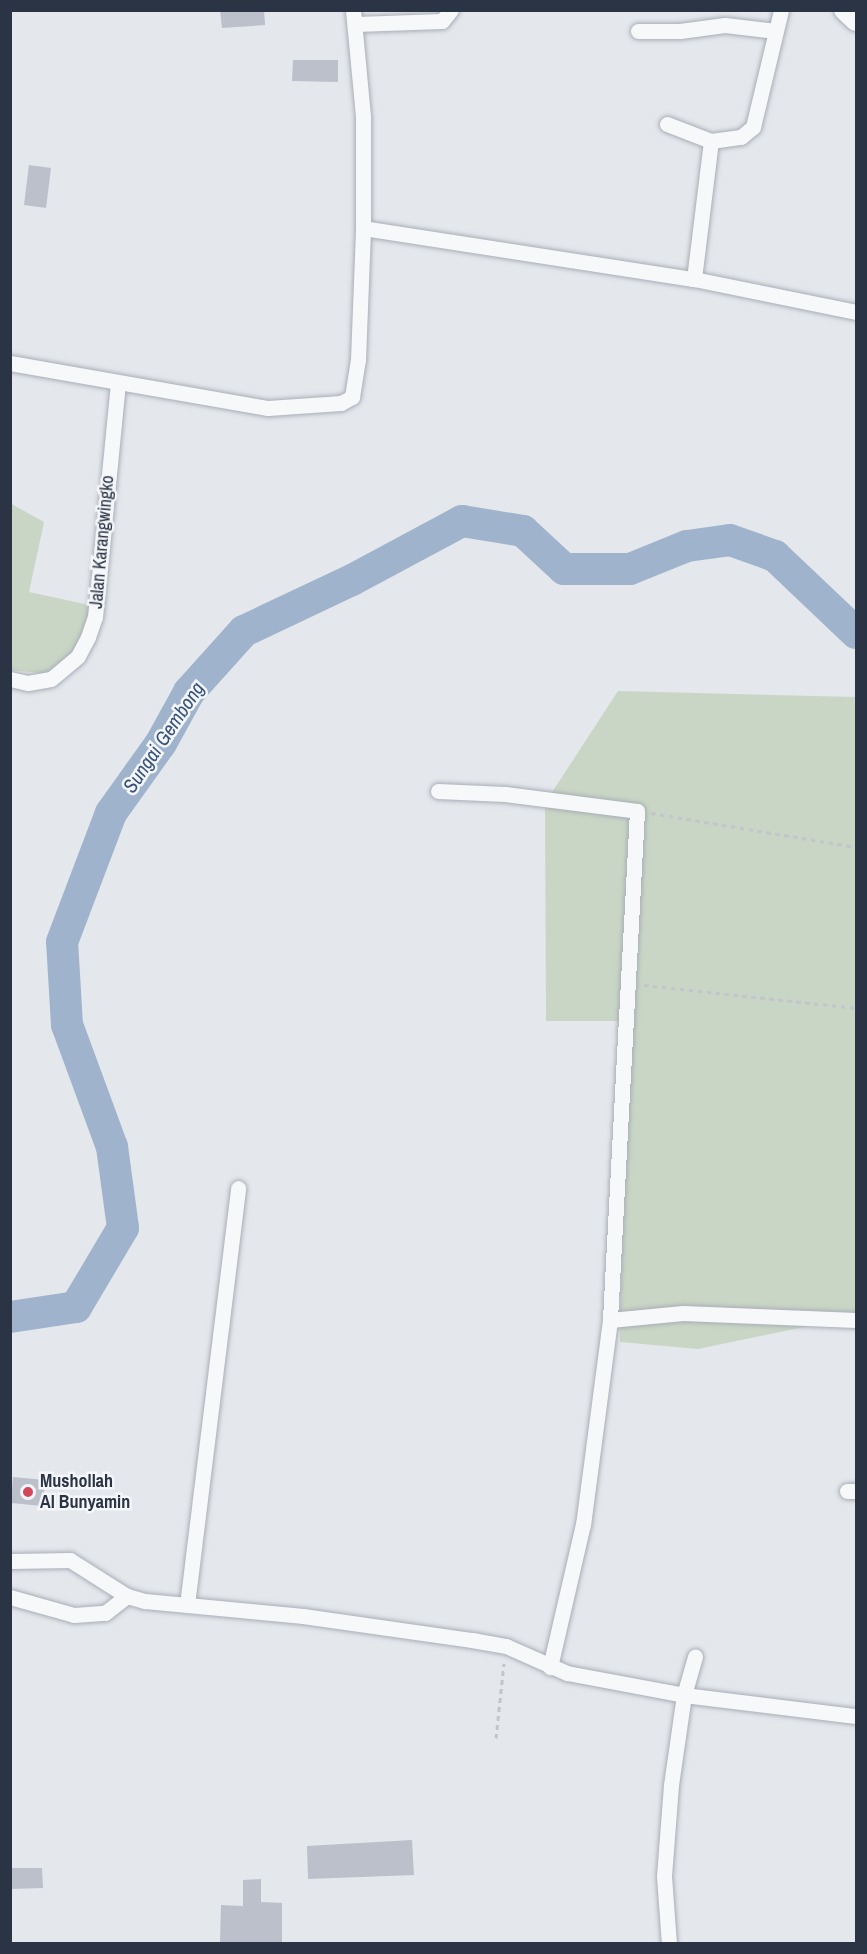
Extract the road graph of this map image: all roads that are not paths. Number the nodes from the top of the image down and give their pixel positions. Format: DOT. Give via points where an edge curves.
graph roads {
  1 [pos="451,10"];
  2 [pos="781,10"];
  3 [pos="354,17"];
  4 [pos="639,31"];
  5 [pos="776,31"];
  6 [pos="667,124"];
  7 [pos="711,141"];
  8 [pos="363,228"];
  9 [pos="694,279"];
  10 [pos="856,312"];
  11 [pos="10,363"];
  12 [pos="118,383"];
  13 [pos="10,679"];
  14 [pos="438,791"];
  15 [pos="238,1188"];
  16 [pos="610,1320"];
  17 [pos="856,1320"];
  18 [pos="10,1561"];
  19 [pos="127,1596"];
  20 [pos="10,1597"];
  21 [pos="187,1605"];
  22 [pos="695,1657"];
  23 [pos="550,1667"];
  24 [pos="684,1695"];
  25 [pos="856,1716"];
  26 [pos="669,1944"];
  1 -- 3 [label="street" via="442,21"];
  2 -- 5 [label="street"];
  3 -- 8 [label="street" via="363,116"];
  4 -- 5 [label="street" via="725,25"];
  5 -- 7 [label="street" via="753,128 741,136"];
  6 -- 7 [label="street"];
  7 -- 9 [label="street"];
  8 -- 9 [label="street"];
  8 -- 12 [label="street" via="358,360 354,392 348,400 268,408"];
  9 -- 10 [label="street"];
  11 -- 12 [label="street"];
  12 -- 13 [label="street, Jalan Karangwingko" via="95,617 88,638 78,656 51,679 28,683"];
  14 -- 16 [label="street" via="505,794 637,811"];
  15 -- 21 [label="street"];
  16 -- 17 [label="street" via="683,1313"];
  16 -- 23 [label="street" via="581,1534"];
  18 -- 19 [label="street" via="70,1560"];
  19 -- 20 [label="street" via="105,1613 75,1615"];
  19 -- 21 [label="street"];
  21 -- 23 [label="street" via="303,1616 506,1646"];
  22 -- 24 [label="street"];
  23 -- 24 [label="street"];
  24 -- 25 [label="street"];
  24 -- 26 [label="street" via="671,1785 664,1876"];
}
